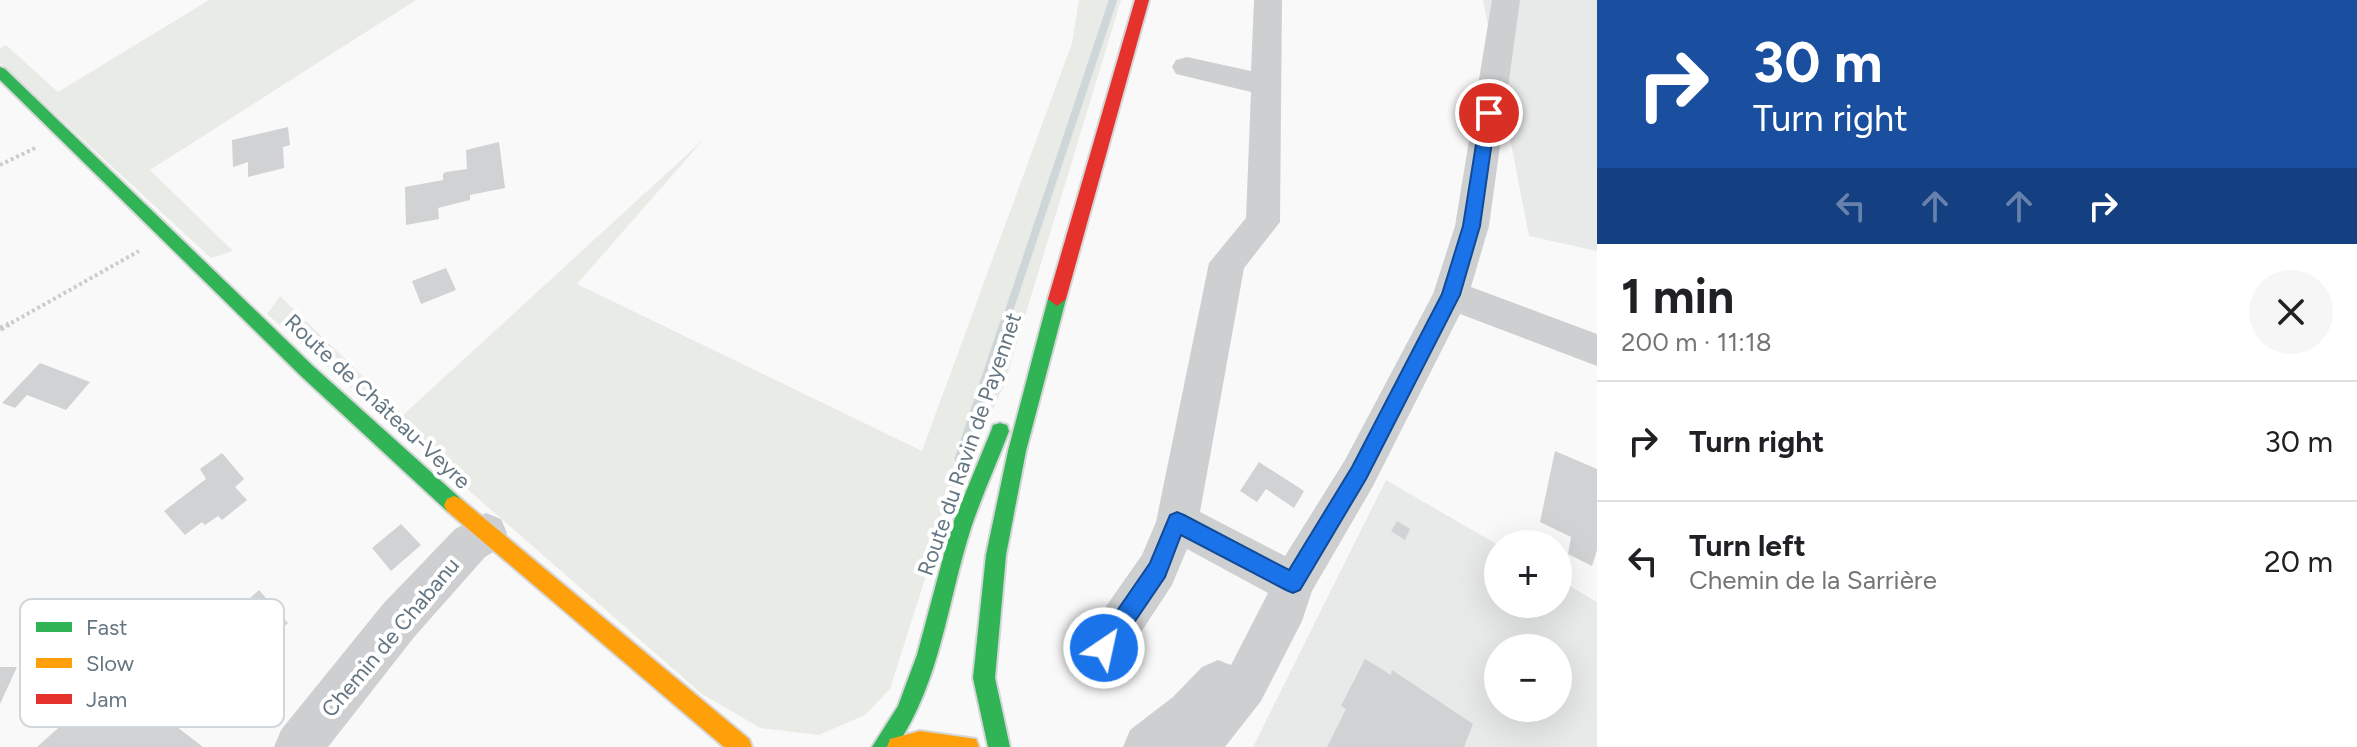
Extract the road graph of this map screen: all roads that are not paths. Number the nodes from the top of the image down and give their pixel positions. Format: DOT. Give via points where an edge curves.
graph roads {
  1 [pos="1142,0"];
  2 [pos="1268,0"];
  3 [pos="1506,0"];
  4 [pos="1187,67"];
  5 [pos="0,72"];
  6 [pos="1267,85"];
  7 [pos="1083,199"];
  8 [pos="1451,295"];
  9 [pos="1597,350"];
  10 [pos="1177,522"];
  11 [pos="486,533"];
  12 [pos="1290,595"];
  13 [pos="1104,648"];
  14 [pos="298,747"];
  15 [pos="741,747"];
  16 [pos="883,747"];
  17 [pos="898,747"];
  18 [pos="968,747"];
  19 [pos="999,747"];
  20 [pos="1147,747"];
  21 [pos="1195,747"];
  1 -- 7 [label="street, Route du Ravin de Payennet"];
  2 -- 6 [label="street"];
  3 -- 8 [label="street" via="1472,226"];
  4 -- 6 [label="street"];
  5 -- 11 [label="street, Route de Château-Veyre" via="307,371"];
  6 -- 10 [label="street" via="1263,222 1227,263"];
  7 -- 16 [label="street, Route du Ravin de Payennet" via="961,528 928,655 906,713"];
  7 -- 19 [label="street, Route du Ravin de Payennet" via="1017,451 996,555 984,678"];
  8 -- 9 [label="street"];
  8 -- 12 [label="street"];
  10 -- 12 [label="street"];
  10 -- 13 [label="street" via="1157,570"];
  11 -- 14 [label="street, Chemin de Chabanu" via="470,543 399,620"];
  11 -- 15 [label="street, Route de Château-Veyre"];
  12 -- 20 [label="street" via="1190,714"];
  12 -- 21 [label="street" via="1245,685"];
  17 -- 18 [label="street" via="920,742"];
}
